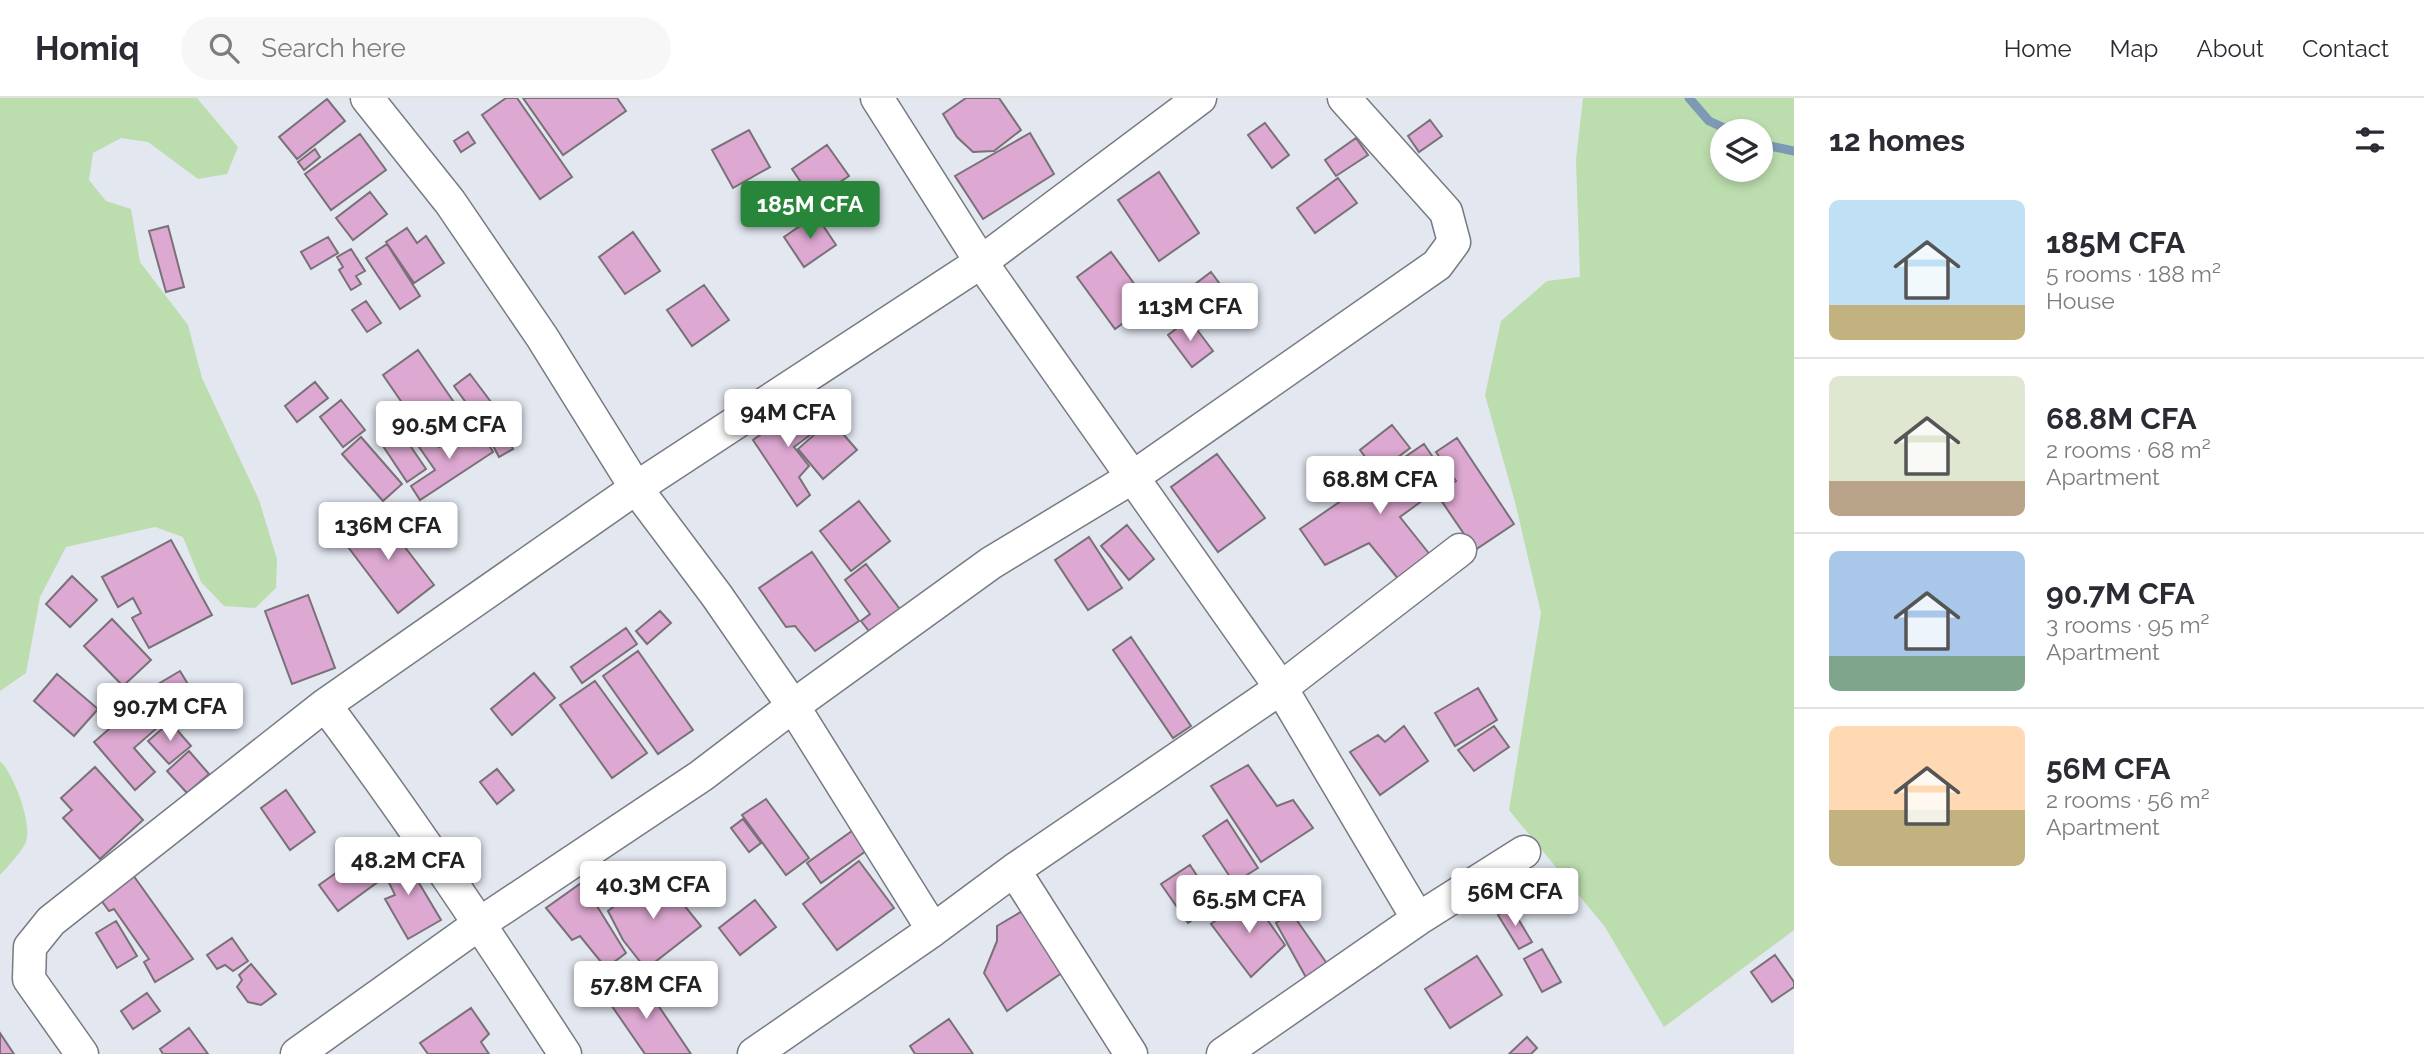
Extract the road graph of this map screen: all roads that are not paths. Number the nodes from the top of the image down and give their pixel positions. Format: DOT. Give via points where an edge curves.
graph roads {
  1 [pos="366,98"];
  2 [pos="877,98"];
  3 [pos="1200,98"];
  4 [pos="1344,98"];
  5 [pos="981,262"];
  6 [pos="1133,477"];
  7 [pos="636,488"];
  8 [pos="1460,550"];
  9 [pos="1281,688"];
  10 [pos="325,705"];
  11 [pos="793,706"];
  12 [pos="1524,852"];
  13 [pos="1014,870"];
  14 [pos="1418,919"];
  15 [pos="480,923"];
  16 [pos="933,930"];
  17 [pos="82,1054"];
  18 [pos="297,1054"];
  19 [pos="565,1054"];
  20 [pos="754,1054"];
  21 [pos="1131,1054"];
  22 [pos="1223,1054"];
  1 -- 7 [label="street" via="450,202 542,337"];
  2 -- 5 [label="street"];
  3 -- 5 [label="street"];
  4 -- 6 [label="street" via="1446,212 1454,242 1437,265"];
  5 -- 6 [label="street"];
  5 -- 7 [label="street"];
  6 -- 9 [label="street"];
  6 -- 11 [label="street" via="990,563"];
  7 -- 10 [label="street"];
  7 -- 11 [label="street"];
  8 -- 9 [label="street"];
  9 -- 13 [label="street"];
  9 -- 14 [label="street"];
  10 -- 15 [label="street"];
  10 -- 17 [label="street" via="51,921 30,947 29,979"];
  11 -- 15 [label="street" via="701,776"];
  11 -- 16 [label="street"];
  12 -- 14 [label="street"];
  13 -- 16 [label="street"];
  13 -- 21 [label="street"];
  14 -- 22 [label="street"];
  15 -- 18 [label="street"];
  15 -- 19 [label="street"];
  16 -- 20 [label="street"];
}
